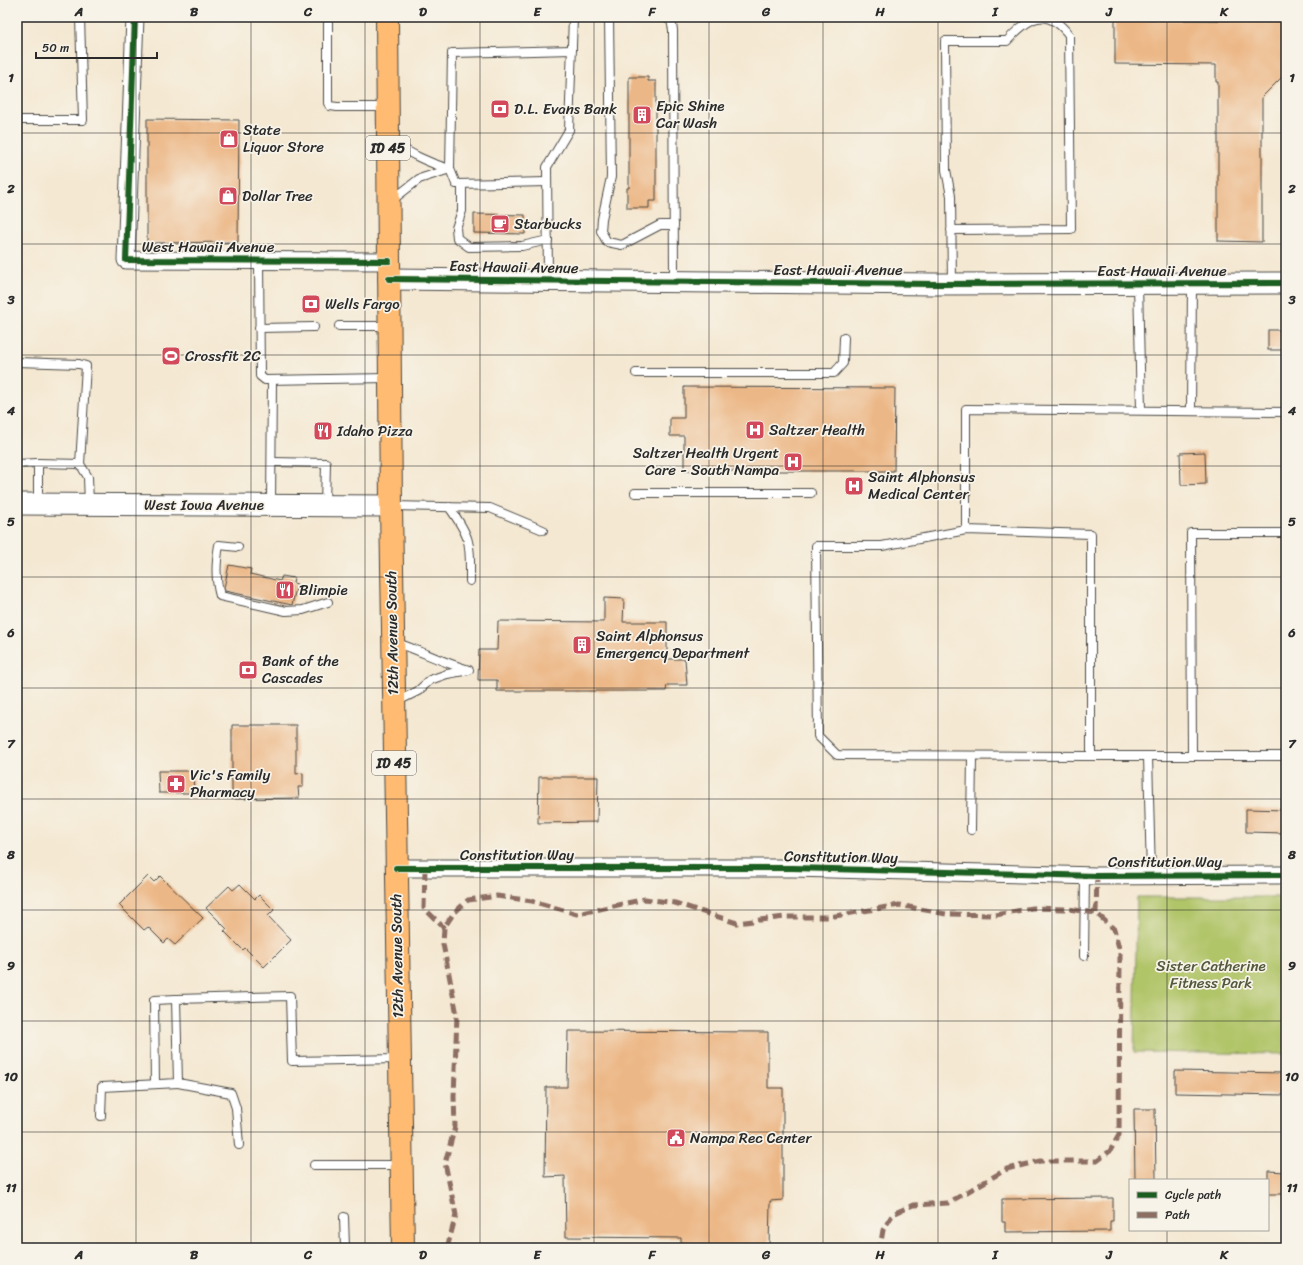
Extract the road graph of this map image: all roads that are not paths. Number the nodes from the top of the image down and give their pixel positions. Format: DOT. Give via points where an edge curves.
graph roads {
  1 [pos="80,17"];
  2 [pos="135,17"];
  3 [pos="328,17"];
  4 [pos="387,17"];
  5 [pos="573,17"];
  6 [pos="609,17"];
  7 [pos="670,18"];
  8 [pos="572,50"];
  9 [pos="388,107"];
  10 [pos="17,120"];
  11 [pos="388,140"];
  12 [pos="450,169"];
  13 [pos="547,182"];
  14 [pos="462,184"];
  15 [pos="388,202"];
  16 [pos="674,225"];
  17 [pos="952,230"];
  18 [pos="548,240"];
  19 [pos="259,260"];
  20 [pos="389,270"];
  21 [pos="548,280"];
  22 [pos="674,282"];
  23 [pos="1286,283"];
  24 [pos="952,284"];
  25 [pos="1138,284"];
  26 [pos="1192,284"];
  27 [pos="339,326"];
  28 [pos="390,326"];
  29 [pos="314,327"];
  30 [pos="259,328"];
  31 [pos="844,338"];
  32 [pos="17,362"];
  33 [pos="636,373"];
  34 [pos="390,378"];
  35 [pos="272,380"];
  36 [pos="1141,409"];
  37 [pos="1191,411"];
  38 [pos="1286,412"];
  39 [pos="272,462"];
  40 [pos="38,463"];
  41 [pos="17,464"];
  42 [pos="80,464"];
  43 [pos="635,493"];
  44 [pos="811,493"];
  45 [pos="17,504"];
  46 [pos="38,504"];
  47 [pos="89,505"];
  48 [pos="271,506"];
  49 [pos="325,506"];
  50 [pos="391,506"];
  51 [pos="449,507"];
  52 [pos="543,530"];
  53 [pos="966,530"];
  54 [pos="1286,533"];
  55 [pos="238,547"];
  56 [pos="470,581"];
  57 [pos="328,602"];
  58 [pos="393,642"];
  59 [pos="393,703"];
  60 [pos="972,756"];
  61 [pos="1091,756"];
  62 [pos="1148,756"];
  63 [pos="1192,756"];
  64 [pos="1286,756"];
  65 [pos="971,830"];
  66 [pos="396,868"];
  67 [pos="1084,875"];
  68 [pos="1151,875"];
  69 [pos="1286,875"];
  70 [pos="1084,956"];
  71 [pos="176,999"];
  72 [pos="399,1059"];
  73 [pos="155,1083"];
  74 [pos="178,1083"];
  75 [pos="101,1116"];
  76 [pos="239,1145"];
  77 [pos="314,1165"];
  78 [pos="401,1165"];
  79 [pos="344,1216"];
  80 [pos="345,1248"];
  81 [pos="403,1248"];
  1 -- 10 [label="lane" via="83,120"];
  2 -- 19 [label="street, West Hawaii Avenue" via="126,260"];
  3 -- 9 [label="lane" via="328,103 330,106"];
  4 -- 9 [label="main road, 12th Avenue South / ID 45"];
  5 -- 8 [label="lane"];
  6 -- 16 [label="lane" via="611,177 601,231 608,242 622,245 660,225"];
  7 -- 16 [label="lane"];
  8 -- 12 [label="lane" via="452,53"];
  8 -- 13 [label="lane" via="570,130 547,167"];
  9 -- 11 [label="main road, 12th Avenue South / ID 45"];
  11 -- 12 [label="lane" via="419,159"];
  11 -- 15 [label="main road, 12th Avenue South / ID 45"];
  12 -- 14 [label="lane" via="456,184"];
  12 -- 15 [label="lane" via="420,179"];
  13 -- 14 [label="lane"];
  13 -- 18 [label="lane"];
  14 -- 18 [label="lane" via="462,211 456,228 457,238 469,247 522,246"];
  15 -- 20 [label="main road, 12th Avenue South / ID 45"];
  16 -- 22 [label="lane"];
  17 -- 17 [label="lane" via="951,196 946,170 945,41 1007,41 1032,18 1045,17 1060,23 1069,34 1071,229"];
  17 -- 24 [label="lane"];
  18 -- 21 [label="lane"];
  19 -- 20 [label="street, West Hawaii Avenue"];
  19 -- 30 [label="lane"];
  20 -- 21 [label="street, East Hawaii Avenue"];
  20 -- 28 [label="main road, 12th Avenue South / ID 45"];
  21 -- 22 [label="street, East Hawaii Avenue"];
  22 -- 24 [label="street, East Hawaii Avenue"];
  23 -- 26 [label="street, East Hawaii Avenue"];
  24 -- 25 [label="street, East Hawaii Avenue"];
  25 -- 26 [label="street, East Hawaii Avenue"];
  25 -- 36 [label="lane"];
  26 -- 37 [label="lane"];
  27 -- 28 [label="lane"];
  28 -- 34 [label="main road, 12th Avenue South / ID 45"];
  29 -- 30 [label="lane"];
  30 -- 35 [label="lane" via="260,376 265,380"];
  31 -- 33 [label="lane" via="843,363 834,373"];
  32 -- 42 [label="lane" via="86,366"];
  34 -- 35 [label="lane"];
  34 -- 50 [label="main road, 12th Avenue South / ID 45"];
  35 -- 39 [label="lane"];
  36 -- 37 [label="lane"];
  36 -- 53 [label="lane" via="966,409"];
  37 -- 38 [label="lane"];
  39 -- 48 [label="lane"];
  39 -- 49 [label="lane" via="326,463"];
  40 -- 41 [label="lane"];
  40 -- 42 [label="lane"];
  40 -- 46 [label="lane"];
  42 -- 47 [label="lane" via="88,477"];
  43 -- 44 [label="lane"];
  45 -- 46 [label="street, West Iowa Avenue"];
  46 -- 47 [label="street, West Iowa Avenue"];
  47 -- 48 [label="street, West Iowa Avenue"];
  48 -- 49 [label="street, West Iowa Avenue"];
  49 -- 50 [label="street, West Iowa Avenue"];
  50 -- 51 [label="lane"];
  50 -- 58 [label="main road, 12th Avenue South / ID 45"];
  51 -- 52 [label="lane" via="490,508"];
  51 -- 56 [label="lane" via="465,529 470,545"];
  53 -- 60 [label="lane" via="882,546 816,546 818,736 836,755"];
  53 -- 61 [label="lane" via="1091,534"];
  54 -- 63 [label="lane" via="1191,533"];
  55 -- 57 [label="lane" via="219,545 216,582 220,596 286,611 303,610"];
  58 -- 59 [label="main road, 12th Avenue South / ID 45"];
  58 -- 59 [label="lane" via="469,670 430,680 418,691"];
  59 -- 66 [label="main road, 12th Avenue South / ID 45"];
  60 -- 61 [label="lane"];
  60 -- 65 [label="lane"];
  61 -- 62 [label="lane"];
  62 -- 63 [label="lane"];
  62 -- 68 [label="lane"];
  63 -- 64 [label="lane"];
  66 -- 67 [label="street, Constitution Way" via="793,868"];
  66 -- 72 [label="main road, 12th Avenue South / ID 45"];
  67 -- 68 [label="street, Constitution Way"];
  67 -- 70 [label="lane"];
  68 -- 69 [label="street, Constitution Way"];
  71 -- 72 [label="lane" via="290,996 292,1061"];
  71 -- 73 [label="lane" via="154,1000"];
  71 -- 74 [label="lane"];
  72 -- 78 [label="main road, 12th Avenue South / ID 45"];
  73 -- 74 [label="lane"];
  73 -- 75 [label="lane" via="102,1087"];
  74 -- 76 [label="lane" via="231,1093 236,1108"];
  77 -- 78 [label="lane"];
  78 -- 81 [label="main road, 12th Avenue South / ID 45"];
  79 -- 80 [label="lane"];
}
